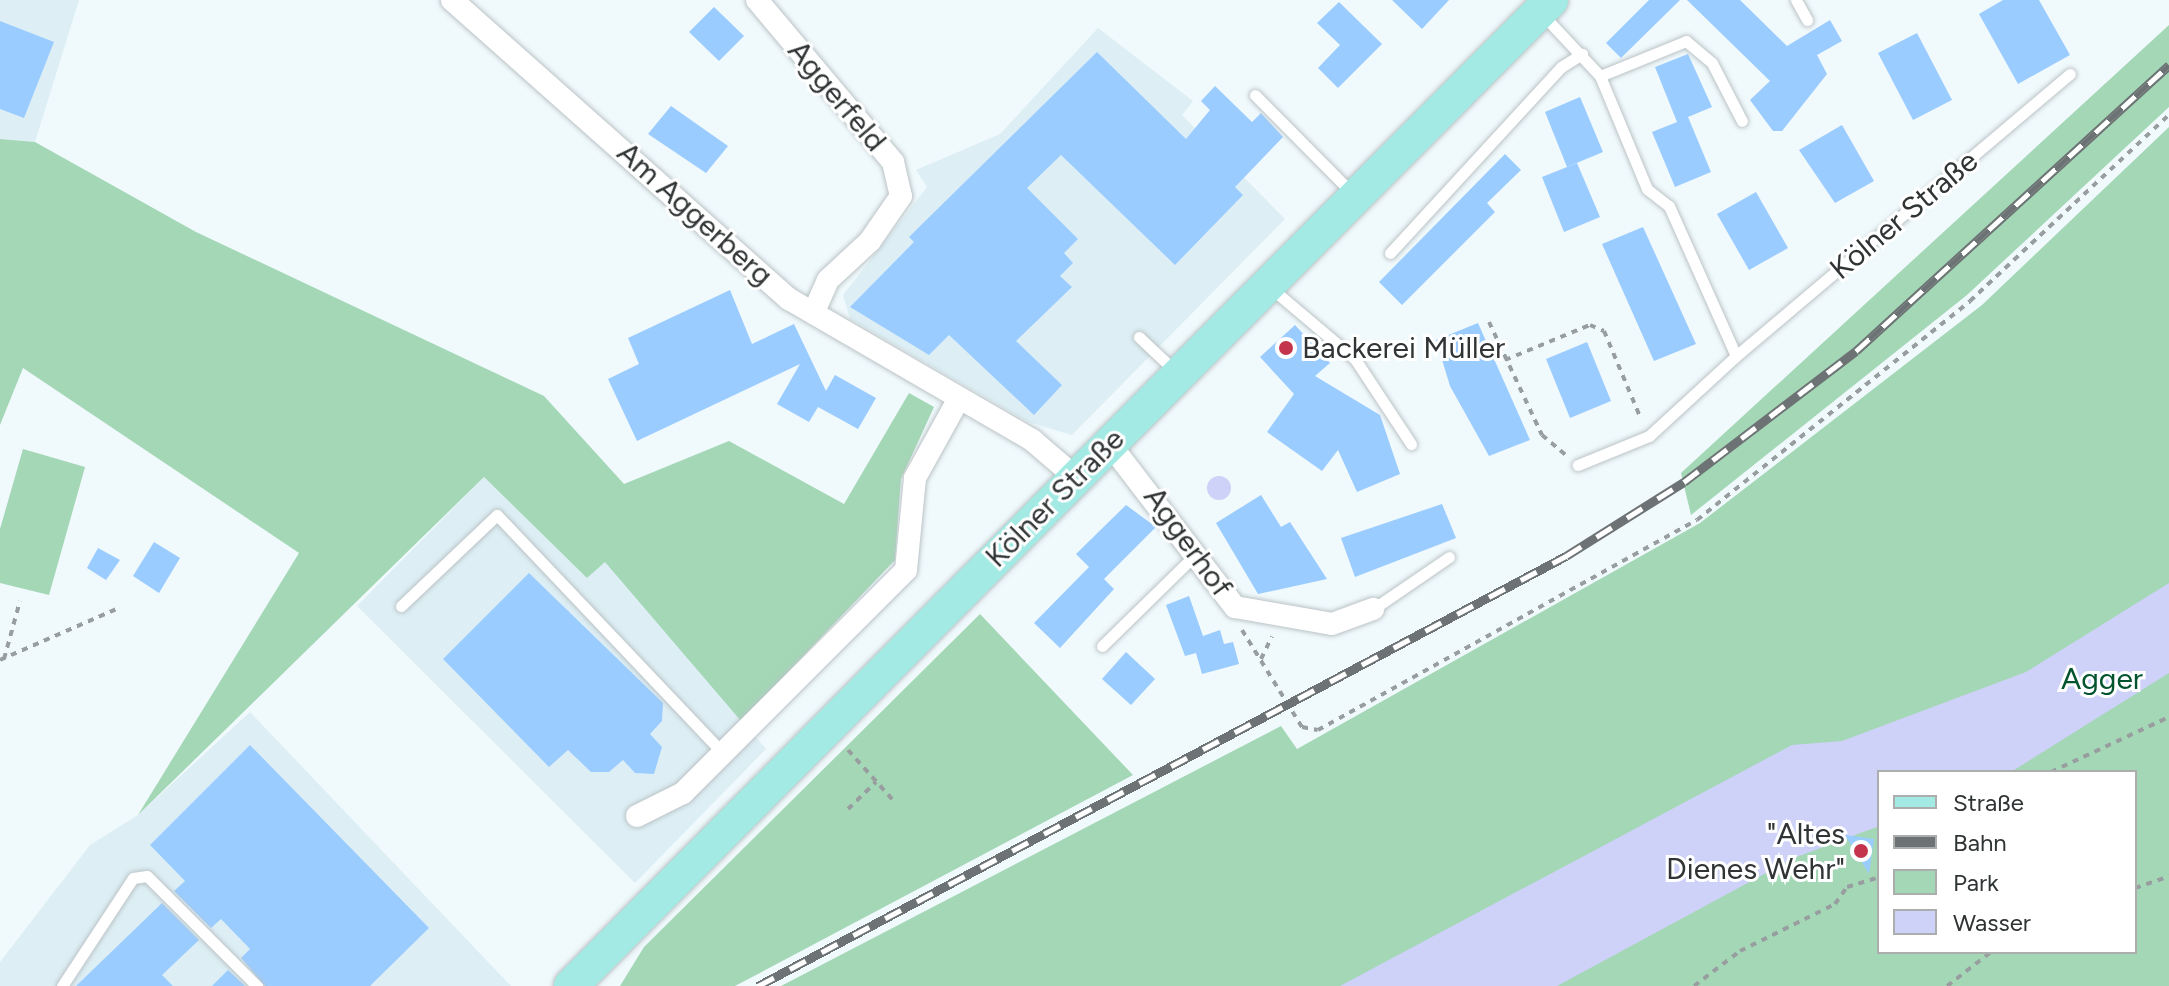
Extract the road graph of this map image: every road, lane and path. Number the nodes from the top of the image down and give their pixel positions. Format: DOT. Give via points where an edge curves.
graph roads {
  1 [pos="452,0"];
  2 [pos="1796,0"];
  3 [pos="765,3"];
  4 [pos="1543,4"];
  5 [pos="1807,20"];
  6 [pos="1582,54"];
  7 [pos="2070,74"];
  8 [pos="1600,76"];
  9 [pos="1255,95"];
  10 [pos="2169,115"];
  11 [pos="1742,121"];
  12 [pos="1355,195"];
  13 [pos="1390,253"];
  14 [pos="1269,286"];
  15 [pos="813,313"];
  16 [pos="1489,322"];
  17 [pos="1139,337"];
  18 [pos="1736,356"];
  19 [pos="1505,360"];
  20 [pos="1178,375"];
  21 [pos="958,400"];
  22 [pos="1649,436"];
  23 [pos="1109,443"];
  24 [pos="1411,444"];
  25 [pos="1578,465"];
  26 [pos="1074,476"];
  27 [pos="1197,553"];
  28 [pos="1449,557"];
  29 [pos="20,601"];
  30 [pos="401,606"];
  31 [pos="119,608"];
  32 [pos="1373,609"];
  33 [pos="1102,646"];
  34 [pos="1261,659"];
  35 [pos="2,660"];
  36 [pos="2169,717"];
  37 [pos="827,727"];
  38 [pos="724,754"];
  39 [pos="2055,770"];
  40 [pos="876,782"];
  41 [pos="892,799"];
  42 [pos="848,809"];
  43 [pos="637,816"];
  44 [pos="2169,876"];
  45 [pos="1877,878"];
  46 [pos="2137,887"];
  47 [pos="1988,954"];
  48 [pos="62,986"];
  49 [pos="257,986"];
  50 [pos="571,986"];
  51 [pos="1694,986"];
  52 [pos="1947,986"];
  1 -- 15 [label="street, Am Aggerberg"];
  2 -- 5 [label="lane"];
  3 -- 15 [label="street, Aggerfeld" via="893,162 901,196 870,241 828,280"];
  4 -- 6 [label="lane, Kölner Straße"];
  4 -- 12 [label="main road, Kölner Straße"];
  6 -- 8 [label="lane, Kölner Straße"];
  6 -- 13 [label="lane" via="1561,67"];
  7 -- 18 [label="lane, Kölner Straße"];
  8 -- 11 [label="lane" via="1686,41 1712,63"];
  8 -- 18 [label="lane, Kölner Straße" via="1647,189 1669,206"];
  9 -- 12 [label="lane"];
  10 -- 34 [label="path" via="1970,301 1697,520 1318,730 1302,727"];
  12 -- 14 [label="main road, Kölner Straße"];
  14 -- 20 [label="main road, Kölner Straße"];
  14 -- 24 [label="lane" via="1355,359"];
  15 -- 21 [label="street, Am Aggerberg"];
  16 -- 19 [label="path"];
  17 -- 20 [label="lane"];
  18 -- 22 [label="lane, Kölner Straße"];
  19 -- 22 [label="path" via="1590,325 1604,331"];
  19 -- 25 [label="path" via="1542,435"];
  20 -- 23 [label="main road, Kölner Straße"];
  21 -- 26 [label="street, Am Aggerberg" via="1032,440"];
  21 -- 38 [label="street" via="915,478 906,570"];
  22 -- 25 [label="lane, Kölner Straße"];
  23 -- 26 [label="main road, Kölner Straße"];
  23 -- 27 [label="street, Aggerhof"];
  26 -- 37 [label="main road, Kölner Straße"];
  27 -- 32 [label="street, Aggerhof" via="1235,607 1332,624"];
  27 -- 33 [label="lane"];
  28 -- 32 [label="lane"];
  29 -- 35 [label="path"];
  30 -- 38 [label="lane" via="497,515"];
  31 -- 35 [label="path"];
  36 -- 39 [label="path"];
  37 -- 40 [label="path"];
  37 -- 50 [label="main road, Kölner Straße"];
  38 -- 43 [label="street" via="683,793"];
  40 -- 41 [label="path"];
  40 -- 42 [label="path"];
  44 -- 46 [label="path"];
  45 -- 51 [label="path" via="1847,887 1835,904 1740,951"];
  47 -- 52 [label="path"];
  48 -- 49 [label="lane" via="133,878 147,876"];
}
